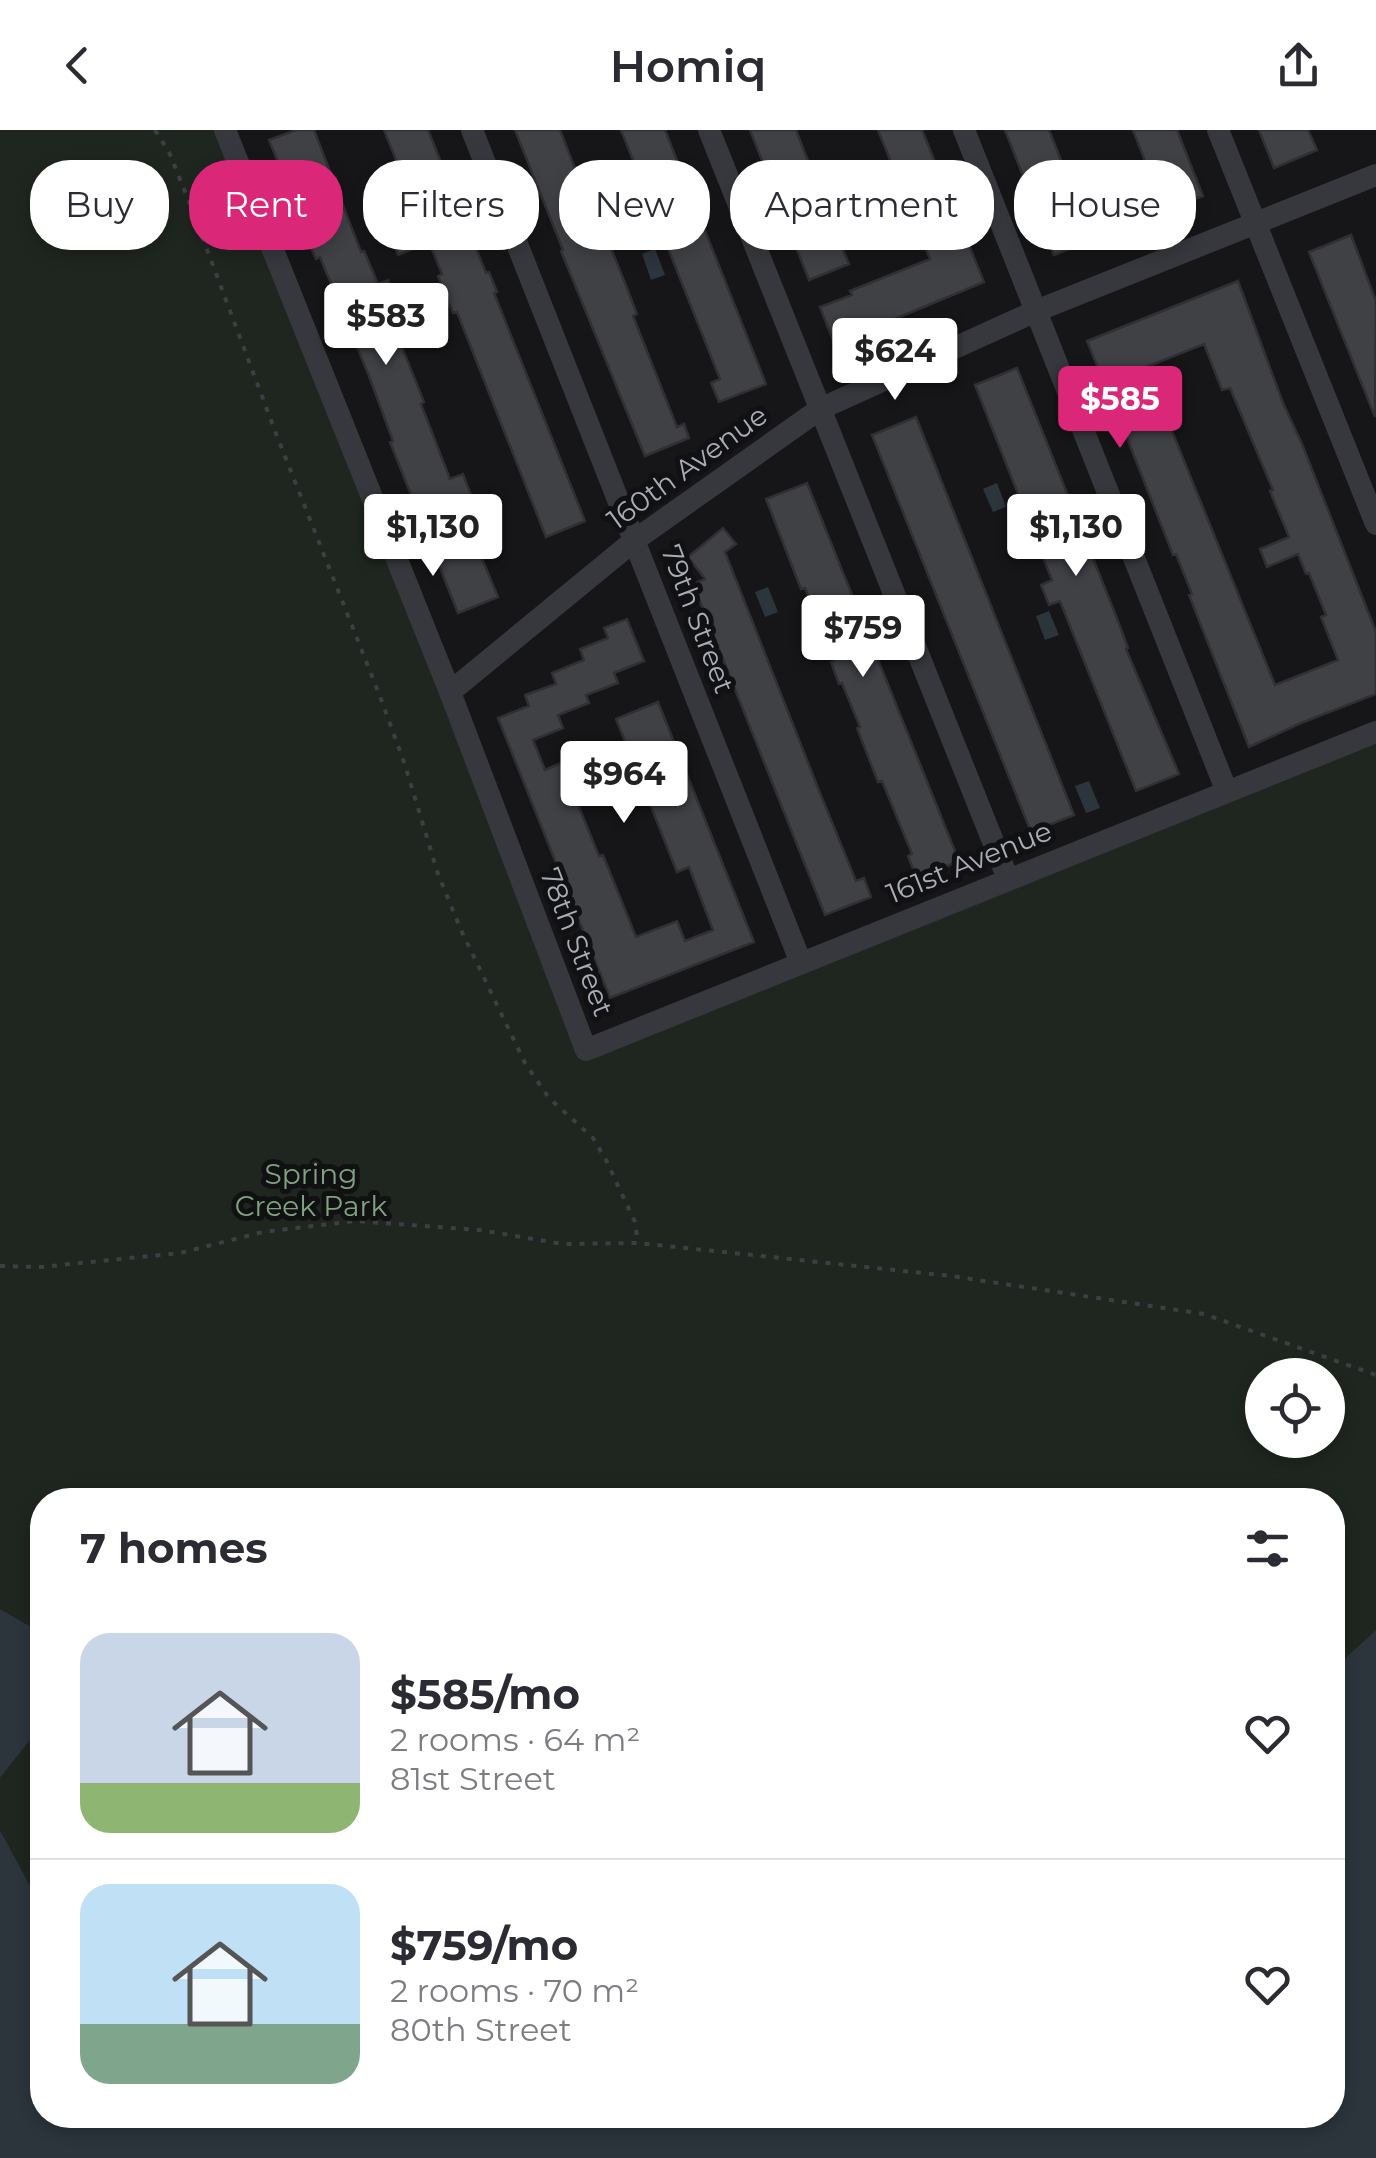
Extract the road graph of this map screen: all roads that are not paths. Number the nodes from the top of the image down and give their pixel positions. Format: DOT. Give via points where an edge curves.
graph roads {
  1 [pos="225,130"];
  2 [pos="472,130"];
  3 [pos="709,130"];
  4 [pos="964,130"];
  5 [pos="1218,130"];
  6 [pos="1376,175"];
  7 [pos="1255,223"];
  8 [pos="1036,311"];
  9 [pos="820,408"];
  10 [pos="1376,524"];
  11 [pos="635,540"];
  12 [pos="450,692"];
  13 [pos="1376,732"];
  14 [pos="1227,792"];
  15 [pos="1008,879"];
  16 [pos="802,962"];
  17 [pos="586,1050"];
  1 -- 12 [label="street, 78th Street"];
  2 -- 11 [label="street, 79th Street"];
  3 -- 9 [label="street"];
  4 -- 8 [label="street"];
  5 -- 7 [label="street"];
  6 -- 7 [label="street, 160th Avenue"];
  7 -- 8 [label="street, 160th Avenue"];
  7 -- 10 [label="street"];
  8 -- 9 [label="street, 160th Avenue"];
  8 -- 14 [label="street"];
  9 -- 11 [label="street, 160th Avenue"];
  9 -- 15 [label="street"];
  11 -- 12 [label="street, 160th Avenue"];
  11 -- 16 [label="street, 79th Street"];
  12 -- 17 [label="street, 78th Street"];
  13 -- 14 [label="street, 161st Avenue"];
  14 -- 15 [label="street, 161st Avenue"];
  15 -- 16 [label="street, 161st Avenue"];
  16 -- 17 [label="street, 161st Avenue"];
}
